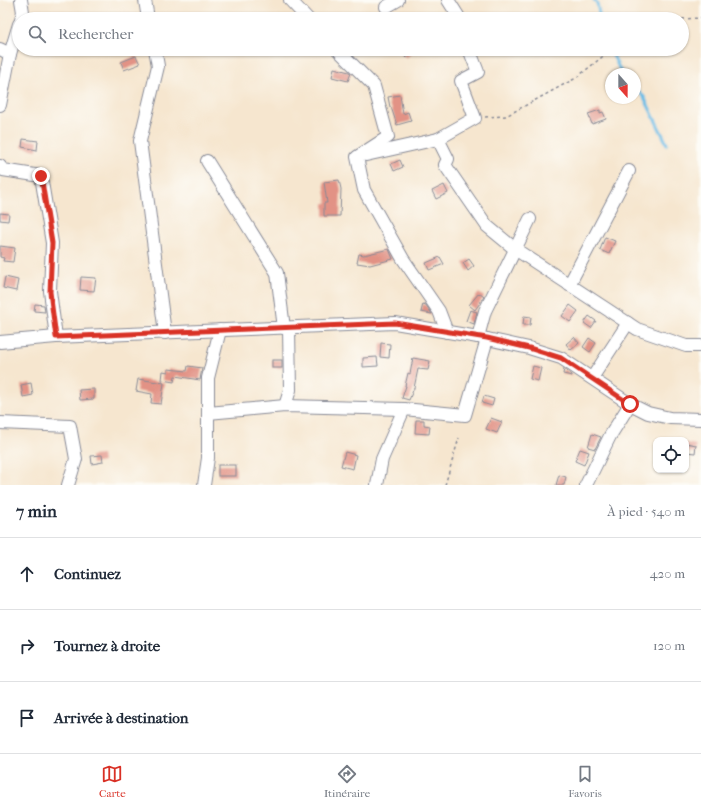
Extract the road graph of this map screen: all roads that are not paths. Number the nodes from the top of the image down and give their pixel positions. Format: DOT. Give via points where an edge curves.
graph roads {
  1 [pos="21,0"];
  2 [pos="145,0"];
  3 [pos="290,0"];
  4 [pos="398,0"];
  5 [pos="448,0"];
  6 [pos="386,7"];
  7 [pos="23,12"];
  8 [pos="147,12"];
  9 [pos="301,12"];
  10 [pos="456,12"];
  11 [pos="12,38"];
  12 [pos="5,52"];
  13 [pos="156,56"];
  14 [pos="344,56"];
  15 [pos="472,56"];
  16 [pos="0,105"];
  17 [pos="438,139"];
  18 [pos="357,157"];
  19 [pos="207,161"];
  20 [pos="0,166"];
  21 [pos="629,171"];
  22 [pos="530,219"];
  23 [pos="515,249"];
  24 [pos="569,285"];
  25 [pos="628,323"];
  26 [pos="287,328"];
  27 [pos="220,330"];
  28 [pos="165,332"];
  29 [pos="447,332"];
  30 [pos="56,337"];
  31 [pos="482,338"];
  32 [pos="0,342"];
  33 [pos="701,346"];
  34 [pos="592,378"];
  35 [pos="630,404"];
  36 [pos="285,406"];
  37 [pos="404,409"];
  38 [pos="208,413"];
  39 [pos="701,419"];
  40 [pos="0,423"];
  41 [pos="68,485"];
  42 [pos="204,485"];
  43 [pos="377,485"];
  44 [pos="586,485"];
  1 -- 7 [label="street"];
  2 -- 8 [label="street"];
  3 -- 9 [label="street"];
  4 -- 6 [label="street"];
  5 -- 10 [label="street"];
  11 -- 12 [label="street"];
  12 -- 16 [label="street"];
  13 -- 28 [label="street" via="158,66 140,141"];
  14 -- 18 [label="street" via="374,86 388,137"];
  15 -- 17 [label="street" via="478,72 461,81 476,118"];
  17 -- 18 [label="street"];
  17 -- 23 [label="street" via="448,159 445,165 487,226"];
  18 -- 29 [label="street" via="364,190 403,259 439,310"];
  19 -- 26 [label="street" via="277,273"];
  20 -- 30 [label="street" via="3,170 41,176 52,243 50,292"];
  21 -- 24 [label="street"];
  22 -- 23 [label="street"];
  23 -- 24 [label="street"];
  23 -- 31 [label="street" via="485,311"];
  24 -- 25 [label="street"];
  25 -- 33 [label="street" via="686,346"];
  25 -- 34 [label="street"];
  26 -- 27 [label="street"];
  26 -- 29 [label="street" via="395,323"];
  26 -- 36 [label="street" via="290,390"];
  27 -- 28 [label="street"];
  27 -- 38 [label="street" via="208,378"];
  28 -- 30 [label="street"];
  29 -- 31 [label="street"];
  30 -- 32 [label="street"];
  31 -- 34 [label="street" via="561,358"];
  31 -- 37 [label="street" via="465,415"];
  34 -- 35 [label="street"];
  35 -- 39 [label="street" via="648,413 670,418"];
  35 -- 44 [label="street" via="610,436"];
  36 -- 37 [label="street"];
  36 -- 38 [label="street"];
  37 -- 43 [label="street" via="382,459"];
  38 -- 42 [label="street" via="208,458"];
  40 -- 41 [label="street" via="70,426 76,459"];
}
